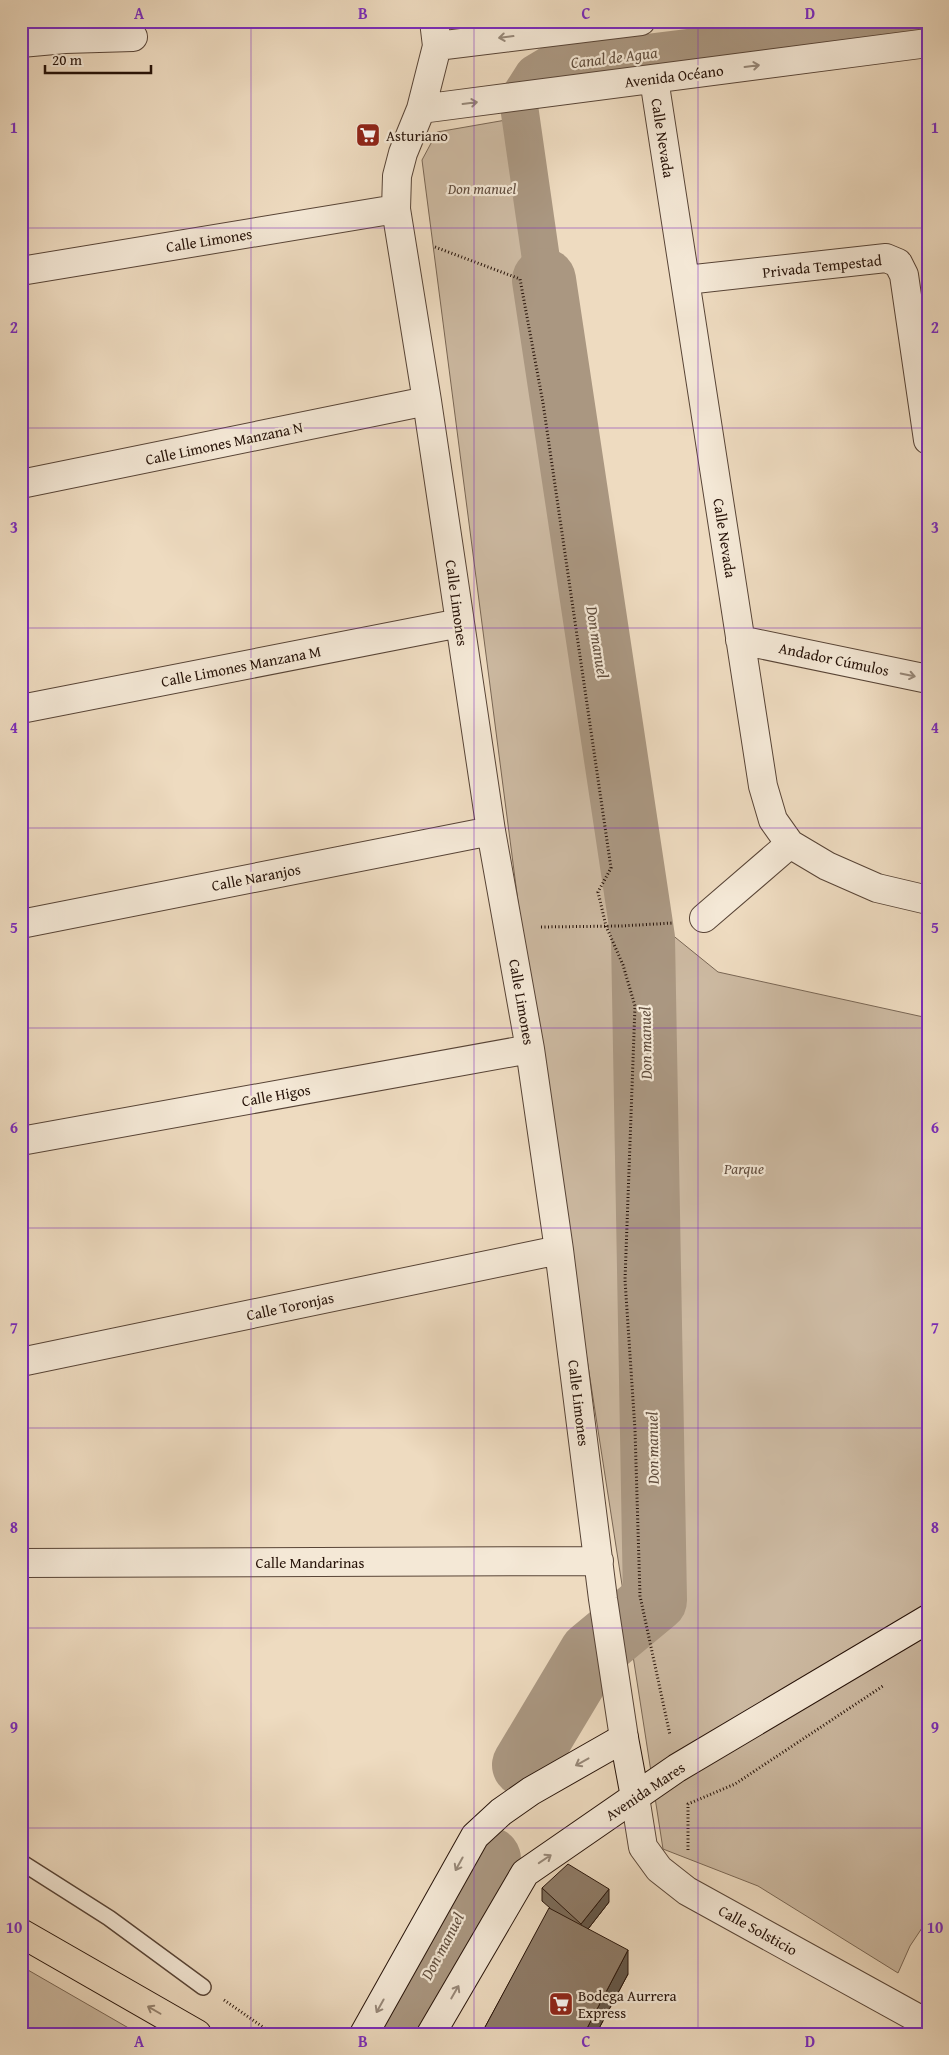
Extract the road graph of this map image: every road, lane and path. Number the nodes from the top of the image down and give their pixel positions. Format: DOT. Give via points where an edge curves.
graph roads {
  1 [pos="641,21"];
  2 [pos="63,30"];
  3 [pos="435,33"];
  4 [pos="133,37"];
  5 [pos="21,43"];
  6 [pos="928,43"];
  7 [pos="654,78"];
  8 [pos="421,109"];
  9 [pos="398,221"];
  10 [pos="21,271"];
  11 [pos="686,280"];
  12 [pos="427,402"];
  13 [pos="928,440"];
  14 [pos="21,484"];
  15 [pos="460,623"];
  16 [pos="740,640"];
  17 [pos="928,679"];
  18 [pos="21,709"];
  19 [pos="491,831"];
  20 [pos="790,844"];
  21 [pos="928,900"];
  22 [pos="704,918"];
  23 [pos="21,924"];
  24 [pos="660,925"];
  25 [pos="606,926"];
  26 [pos="508,928"];
  27 [pos="530,1049"];
  28 [pos="21,1141"];
  29 [pos="559,1250"];
  30 [pos="21,1362"];
  31 [pos="599,1561"];
  32 [pos="21,1563"];
  33 [pos="928,1619"];
  34 [pos="885,1685"];
  35 [pos="624,1738"];
  36 [pos="677,1768"];
  37 [pos="635,1798"];
  38 [pos="21,1862"];
  39 [pos="687,1891"];
  40 [pos="21,1933"];
  41 [pos="203,1987"];
  42 [pos="928,2024"];
  43 [pos="197,2034"];
  44 [pos="273,2034"];
  45 [pos="364,2034"];
  46 [pos="431,2034"];
  1 -- 3 [label="street, one-way"];
  2 -- 4 [label="street"];
  2 -- 5 [label="street"];
  3 -- 8 [label="street, Calle Limones"];
  7 -- 6 [label="street, Avenida Océano, one-way"];
  8 -- 7 [label="street, Avenida Océano, one-way"];
  7 -- 11 [label="street, Calle Nevada"];
  8 -- 9 [label="street, Calle Limones" via="397,176"];
  9 -- 10 [label="street, Calle Limones"];
  9 -- 12 [label="street, Calle Limones"];
  9 -- 25 [label="path" via="520,280 543,403 611,868 598,892"];
  11 -- 13 [label="street, Privada Tempestad" via="886,258 898,263 904,275"];
  11 -- 16 [label="street, Calle Nevada"];
  12 -- 14 [label="street, Calle Limones Manzana N"];
  12 -- 15 [label="street, Calle Limones"];
  15 -- 18 [label="street, Calle Limones Manzana M"];
  15 -- 19 [label="street, Calle Limones"];
  16 -- 17 [label="street, Andador Cúmulos, one-way"];
  16 -- 20 [label="street, Calle Nevada" via="763,786 773,820"];
  19 -- 23 [label="street, Calle Naranjos"];
  19 -- 26 [label="street, Calle Limones"];
  20 -- 21 [label="street, Calle Nevada" via="827,866 877,888"];
  20 -- 22 [label="street"];
  24 -- 25 [label="path"];
  25 -- 26 [label="path"];
  25 -- 36 [label="path" via="623,965 635,1006 625,1280 635,1430 640,1596"];
  26 -- 27 [label="street, Calle Limones"];
  27 -- 28 [label="street, Calle Higos"];
  27 -- 29 [label="street, Calle Limones"];
  29 -- 30 [label="street, Calle Toronjas"];
  29 -- 31 [label="street, Calle Limones"];
  31 -- 32 [label="street, Calle Mandarinas"];
  31 -- 35 [label="street, Calle Limones"];
  33 -- 36 [label="street, Avenida Mares"];
  34 -- 39 [label="path" via="735,1784 688,1804"];
  35 -- 37 [label="street, Calle Limones"];
  35 -- 45 [label="street, one-way" via="531,1791 475,1836"];
  36 -- 37 [label="street, Avenida Mares"];
  37 -- 39 [label="street, Calle Solsticio" via="643,1847 659,1869"];
  46 -- 37 [label="street, Avenida Mares, one-way" via="525,1873"];
  38 -- 41 [label="lane" via="109,1918"];
  39 -- 42 [label="street, Calle Solsticio"];
  43 -- 40 [label="main road, one-way"];
  41 -- 44 [label="path"];
}
